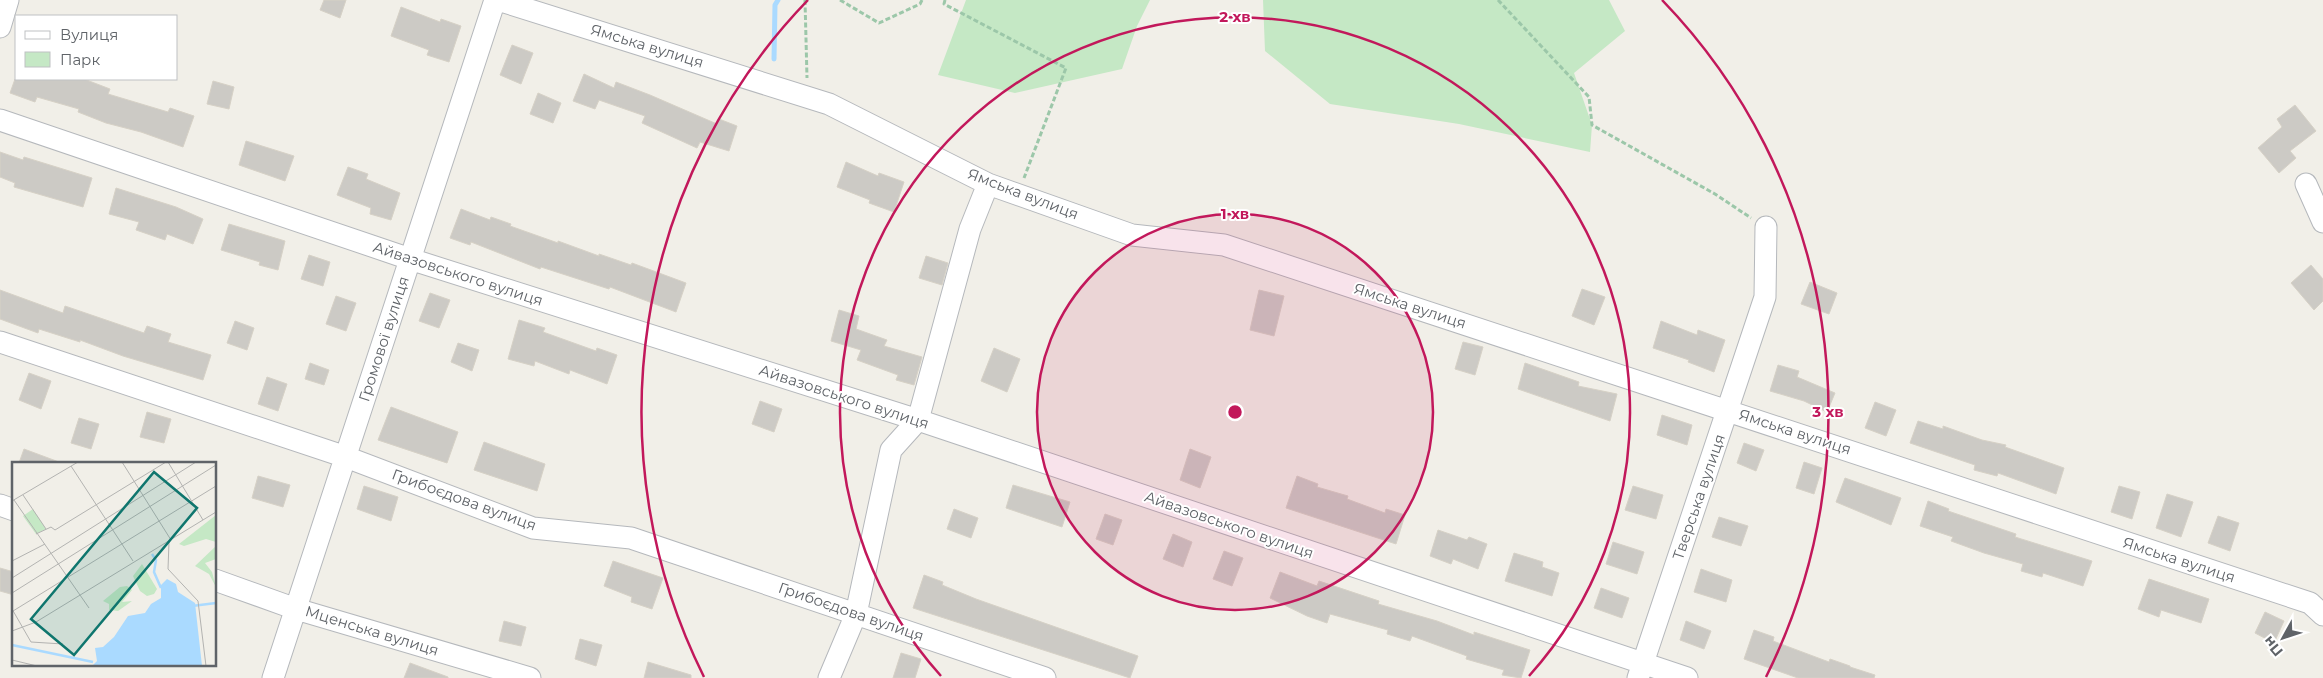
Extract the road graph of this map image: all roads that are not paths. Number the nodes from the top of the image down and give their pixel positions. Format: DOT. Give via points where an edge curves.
graph roads {
  1 [pos="8,0"];
  2 [pos="497,0"];
  3 [pos="525,4"];
  4 [pos="0,27"];
  5 [pos="0,120"];
  6 [pos="988,184"];
  7 [pos="2306,184"];
  8 [pos="2323,222"];
  9 [pos="1766,228"];
  10 [pos="410,259"];
  11 [pos="0,342"];
  12 [pos="1728,410"];
  13 [pos="918,420"];
  14 [pos="346,457"];
  15 [pos="0,505"];
  16 [pos="12,509"];
  17 [pos="216,580"];
  18 [pos="296,609"];
  19 [pos="856,614"];
  20 [pos="2323,615"];
  21 [pos="1640,671"];
  22 [pos="274,678"];
  23 [pos="530,678"];
  24 [pos="829,678"];
  25 [pos="1045,678"];
  26 [pos="1687,678"];
  1 -- 4 [label="street"];
  2 -- 3 [label="street, Ямська вулиця"];
  2 -- 10 [label="street, Громової вулиця"];
  3 -- 6 [label="street, Ямська вулиця" via="829,104"];
  5 -- 10 [label="street, Айвазовського вулиця"];
  6 -- 12 [label="street, Ямська вулиця" via="1132,236 1224,245"];
  6 -- 13 [label="street" via="970,229"];
  7 -- 8 [label="street"];
  9 -- 12 [label="street, Тверська вулиця" via="1765,297"];
  10 -- 13 [label="street, Айвазовського вулиця"];
  10 -- 14 [label="street, Громової вулиця"];
  11 -- 14 [label="street, Грибоєдова вулиця"];
  12 -- 20 [label="street, Ямська вулиця" via="2310,603"];
  12 -- 21 [label="street, Тверська вулиця"];
  13 -- 19 [label="street" via="891,450"];
  13 -- 21 [label="street, Айвазовського вулиця"];
  14 -- 18 [label="street, Громової вулиця"];
  14 -- 19 [label="street, Грибоєдова вулиця" via="533,528 631,538"];
  15 -- 16 [label="street"];
  17 -- 18 [label="street, Мценська вулиця"];
  18 -- 22 [label="street, Громової вулиця"];
  18 -- 23 [label="street, Мценська вулиця"];
  19 -- 24 [label="street"];
  19 -- 25 [label="street, Грибоєдова вулиця"];
  21 -- 26 [label="street, Айвазовського вулиця"];
}
